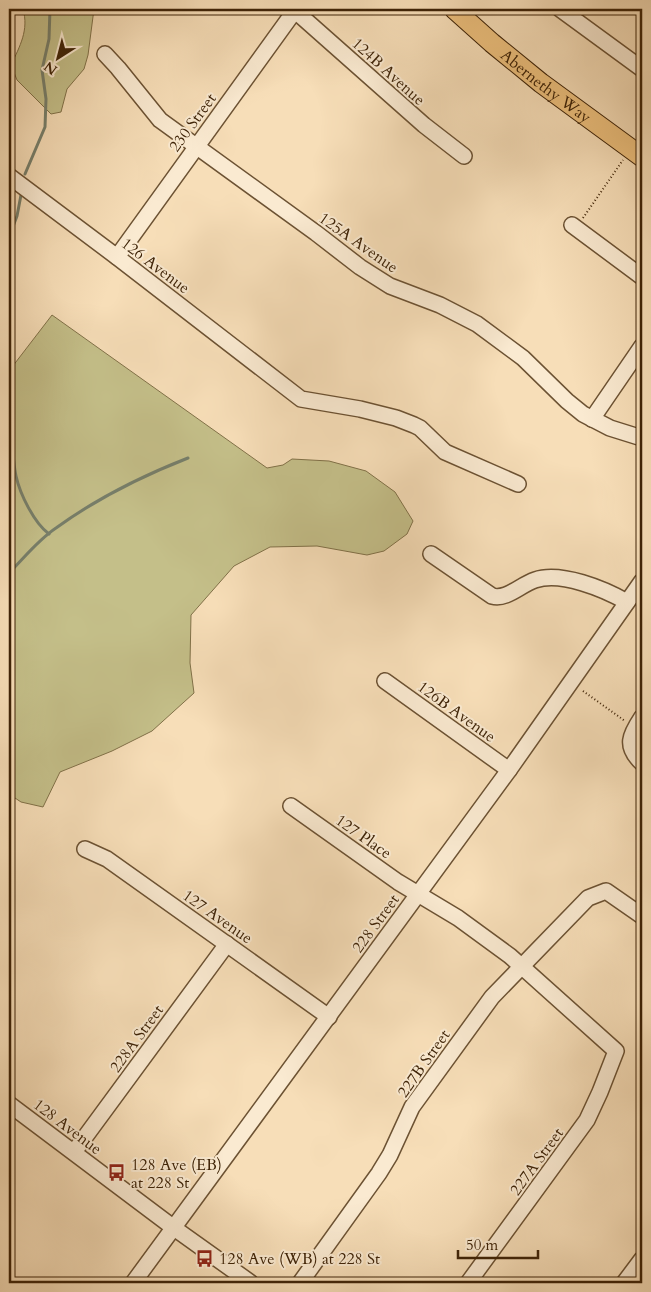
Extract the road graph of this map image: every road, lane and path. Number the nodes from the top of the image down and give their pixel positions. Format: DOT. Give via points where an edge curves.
graph roads {
  1 [pos="295,9"];
  2 [pos="454,9"];
  3 [pos="560,9"];
  4 [pos="104,54"];
  5 [pos="642,69"];
  6 [pos="196,147"];
  7 [pos="464,156"];
  8 [pos="642,156"];
  9 [pos="623,160"];
  10 [pos="9,176"];
  11 [pos="574,227"];
  12 [pos="117,257"];
  13 [pos="642,277"];
  14 [pos="642,346"];
  15 [pos="592,419"];
  16 [pos="642,438"];
  17 [pos="518,484"];
  18 [pos="431,554"];
  19 [pos="642,581"];
  20 [pos="627,602"];
  21 [pos="385,681"];
  22 [pos="583,691"];
  23 [pos="639,723"];
  24 [pos="642,762"];
  25 [pos="509,770"];
  26 [pos="292,806"];
  27 [pos="85,849"];
  28 [pos="418,893"];
  29 [pos="642,916"];
  30 [pos="227,944"];
  31 [pos="521,966"];
  32 [pos="328,1017"];
  33 [pos="9,1104"];
  34 [pos="74,1152"];
  35 [pos="174,1228"];
  36 [pos="642,1259"];
  37 [pos="133,1283"];
  38 [pos="251,1283"];
  39 [pos="300,1283"];
  40 [pos="468,1283"];
  41 [pos="624,1283"];
  1 -- 6 [label="street, 230 Street"];
  1 -- 7 [label="street, 124B Avenue" via="424,125"];
  2 -- 8 [label="main road, Abernethy Way" via="541,83"];
  3 -- 5 [label="street"];
  4 -- 6 [label="street, 125A Avenue" via="160,120"];
  6 -- 12 [label="street, 230 Street"];
  6 -- 15 [label="street, 125A Avenue" via="373,276 477,324 524,358 567,401"];
  9 -- 11 [label="path"];
  10 -- 12 [label="street, 126 Avenue"];
  11 -- 13 [label="street"];
  12 -- 17 [label="street, 126 Avenue" via="304,401 396,418 420,428 445,452"];
  14 -- 15 [label="street"];
  15 -- 16 [label="street, 125A Avenue"];
  18 -- 20 [label="street" via="492,596 504,597 535,580 555,576 602,589"];
  19 -- 20 [label="street, 228 Street"];
  20 -- 25 [label="street, 228 Street"];
  21 -- 25 [label="street, 126B Avenue"];
  22 -- 23 [label="path"];
  23 -- 24 [label="street" via="631,736 631,746"];
  25 -- 28 [label="street, 228 Street"];
  26 -- 28 [label="street, 127 Place"];
  27 -- 30 [label="street, 127 Avenue" via="107,859"];
  28 -- 31 [label="street" via="477,930"];
  28 -- 32 [label="street, 228 Street"];
  29 -- 31 [label="street, 227B Street" via="606,891 588,898"];
  30 -- 32 [label="street, 127 Avenue"];
  30 -- 34 [label="street, 228A Street"];
  31 -- 39 [label="street, 227B Street" via="492,997 421,1095 390,1156"];
  31 -- 40 [label="street, 227A Street" via="616,1050 587,1120"];
  32 -- 35 [label="street, 228 Street"];
  33 -- 34 [label="street, 128 Avenue"];
  34 -- 35 [label="street, 128 Avenue"];
  35 -- 37 [label="street, 228 Street"];
  35 -- 38 [label="street, 128 Avenue"];
  36 -- 41 [label="street"];
}
